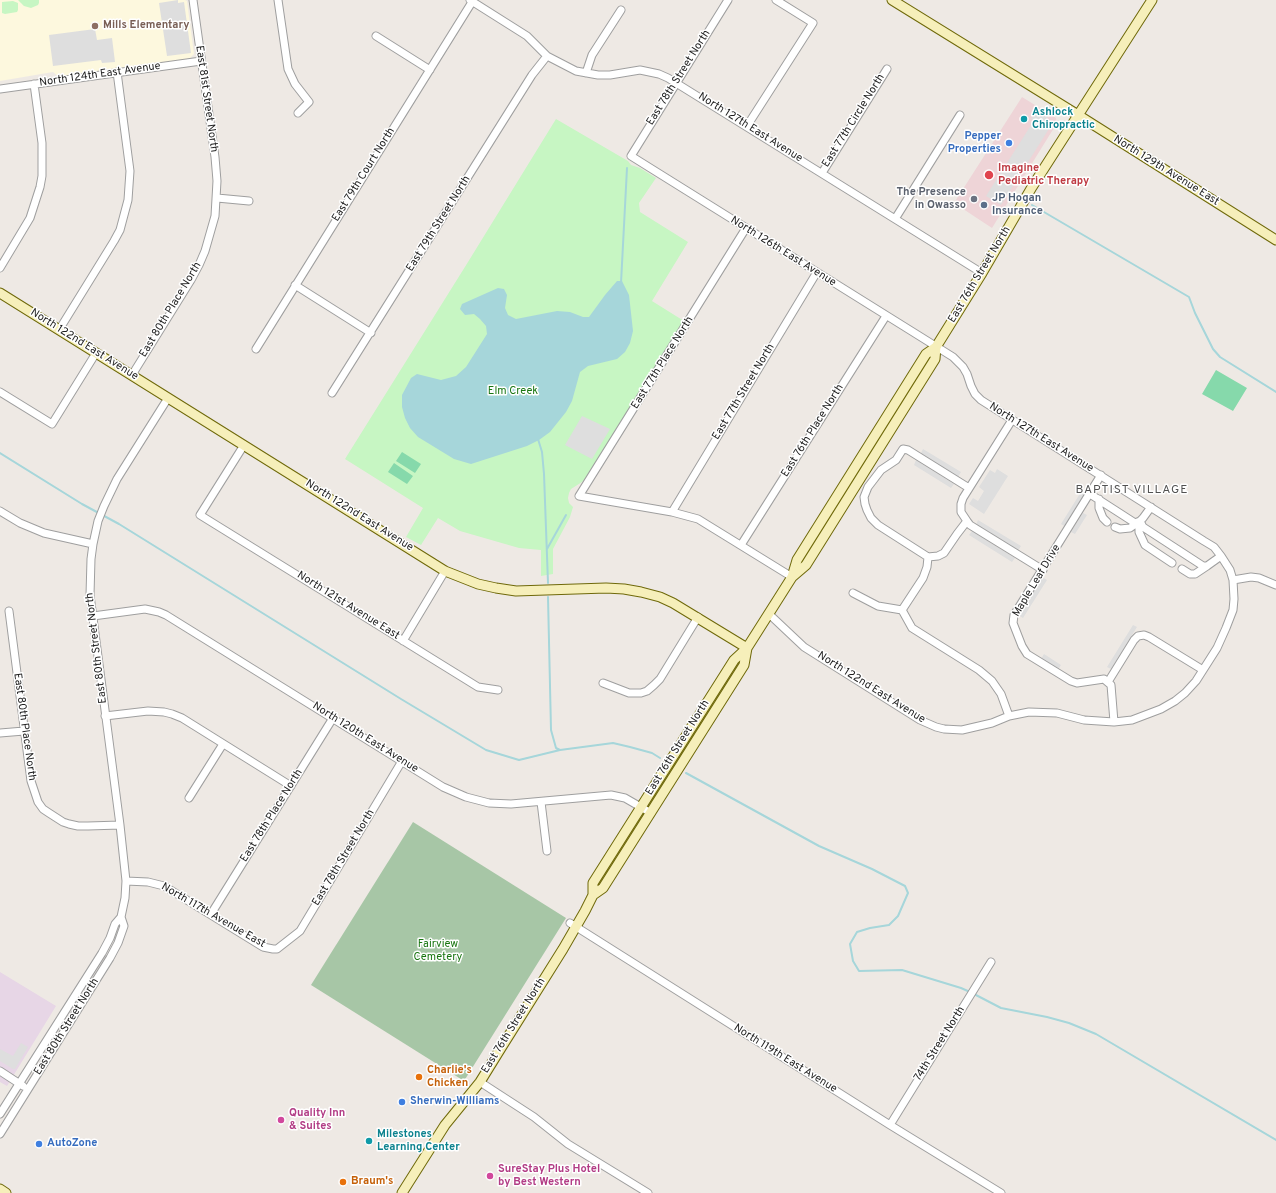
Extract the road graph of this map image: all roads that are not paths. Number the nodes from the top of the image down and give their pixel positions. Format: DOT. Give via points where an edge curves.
graph roads {
  1 [pos="193,0"];
  2 [pos="278,0"];
  3 [pos="728,0"];
  4 [pos="776,0"];
  5 [pos="892,0"];
  6 [pos="1152,0"];
  7 [pos="471,1"];
  8 [pos="621,10"];
  9 [pos="376,36"];
  10 [pos="547,56"];
  11 [pos="201,61"];
  12 [pos="887,69"];
  13 [pos="430,70"];
  14 [pos="117,72"];
  15 [pos="586,73"];
  16 [pos="677,83"];
  17 [pos="34,84"];
  18 [pos="0,89"];
  19 [pos="298,113"];
  20 [pos="960,115"];
  21 [pos="1078,115"];
  22 [pos="747,126"];
  23 [pos="631,156"];
  24 [pos="822,173"];
  25 [pos="217,198"];
  26 [pos="249,200"];
  27 [pos="895,219"];
  28 [pos="746,228"];
  29 [pos="1276,240"];
  30 [pos="0,268"];
  31 [pos="817,272"];
  32 [pos="982,273"];
  33 [pos="295,285"];
  34 [pos="0,293"];
  35 [pos="886,316"];
  36 [pos="59,330"];
  37 [pos="371,333"];
  38 [pos="936,347"];
  39 [pos="256,349"];
  40 [pos="96,353"];
  41 [pos="132,375"];
  42 [pos="0,392"];
  43 [pos="332,393"];
  44 [pos="168,398"];
  45 [pos="1012,420"];
  46 [pos="244,445"];
  47 [pos="1101,475"];
  48 [pos="969,488"];
  49 [pos="1090,494"];
  50 [pos="1099,499"];
  51 [pos="1151,507"];
  52 [pos="0,510"];
  53 [pos="672,512"];
  54 [pos="966,521"];
  55 [pos="1107,522"];
  56 [pos="1140,522"];
  57 [pos="1115,527"];
  58 [pos="93,544"];
  59 [pos="741,545"];
  60 [pos="1221,556"];
  61 [pos="928,557"];
  62 [pos="1172,563"];
  63 [pos="1207,566"];
  64 [pos="1182,569"];
  65 [pos="1043,570"];
  66 [pos="445,571"];
  67 [pos="792,577"];
  68 [pos="1233,580"];
  69 [pos="1276,585"];
  70 [pos="853,593"];
  71 [pos="902,610"];
  72 [pos="9,611"];
  73 [pos="769,614"];
  74 [pos="93,616"];
  75 [pos="698,617"];
  76 [pos="403,641"];
  77 [pos="748,648"];
  78 [pos="1204,670"];
  79 [pos="1108,682"];
  80 [pos="603,683"];
  81 [pos="498,690"];
  82 [pos="105,716"];
  83 [pos="1009,716"];
  84 [pos="333,718"];
  85 [pos="1114,722"];
  86 [pos="24,731"];
  87 [pos="0,732"];
  88 [pos="223,744"];
  89 [pos="402,761"];
  90 [pos="291,786"];
  91 [pos="189,798"];
  92 [pos="541,802"];
  93 [pos="641,807"];
  94 [pos="651,813"];
  95 [pos="120,825"];
  96 [pos="547,851"];
  97 [pos="126,881"];
  98 [pos="593,895"];
  99 [pos="211,914"];
  100 [pos="121,917"];
  101 [pos="573,925"];
  102 [pos="277,949"];
  103 [pos="991,962"];
  104 [pos="0,1071"];
  105 [pos="480,1082"];
  106 [pos="19,1083"];
  107 [pos="28,1089"];
  108 [pos="0,1114"];
  109 [pos="890,1125"];
  110 [pos="0,1134"];
  111 [pos="0,1189"];
  112 [pos="6,1193"];
  113 [pos="402,1193"];
  114 [pos="648,1193"];
  115 [pos="1001,1193"];
  1 -- 11 [label="street, East 81st Street North"];
  2 -- 19 [label="street" via="288,69 295,84 309,102"];
  3 -- 16 [label="street, East 78th Street North"];
  4 -- 22 [label="street" via="813,22"];
  5 -- 21 [label="main road, North 129th Avenue East"];
  6 -- 21 [label="main road, East 76th Street North"];
  7 -- 10 [label="street, North 127th East Avenue" via="527,36"];
  7 -- 13 [label="street, East 79th Court North"];
  8 -- 15 [label="street" via="592,55"];
  9 -- 13 [label="street"];
  10 -- 15 [label="street, North 127th East Avenue" via="567,67"];
  10 -- 37 [label="street, East 79th Street North" via="532,75"];
  11 -- 14 [label="street, North 124th East Avenue"];
  11 -- 25 [label="street, East 81st Street North" via="215,157"];
  12 -- 24 [label="street, East 77th Circle North"];
  13 -- 33 [label="street, East 79th Court North"];
  14 -- 17 [label="street, North 124th East Avenue"];
  14 -- 36 [label="street" via="130,171 128,200 120,230"];
  15 -- 16 [label="street, North 127th East Avenue" via="610,75 640,70 659,74"];
  16 -- 22 [label="street, North 127th East Avenue"];
  16 -- 23 [label="street, East 78th Street North"];
  17 -- 18 [label="street, North 124th East Avenue"];
  17 -- 30 [label="street" via="42,143 43,170 40,187 30,218"];
  20 -- 27 [label="street"];
  21 -- 29 [label="main road, North 129th Avenue East"];
  21 -- 32 [label="main road, East 76th Street North"];
  22 -- 24 [label="street, North 127th East Avenue"];
  23 -- 28 [label="street, North 126th East Avenue"];
  24 -- 27 [label="street, North 127th East Avenue"];
  25 -- 26 [label="street"];
  25 -- 41 [label="street, East 80th Place North" via="211,233 199,265"];
  27 -- 32 [label="street, North 127th East Avenue"];
  28 -- 31 [label="street, North 126th East Avenue"];
  28 -- 53 [label="street, East 77th Place North" via="580,496"];
  31 -- 35 [label="street, North 126th East Avenue"];
  31 -- 53 [label="street, East 77th Street North"];
  32 -- 38 [label="main road, East 76th Street North"];
  33 -- 37 [label="street"];
  33 -- 39 [label="street, East 79th Court North"];
  34 -- 36 [label="main road, North 122nd East Avenue"];
  35 -- 38 [label="street, North 126th East Avenue"];
  35 -- 59 [label="street, East 76th Place North"];
  36 -- 40 [label="main road, North 122nd East Avenue"];
  37 -- 43 [label="street, East 79th Street North"];
  38 -- 45 [label="street, North 127th East Avenue" via="958,362 967,374 975,394 981,400"];
  38 -- 67 [label="main road, East 76th Street North" via="935,359 806,565"];
  40 -- 41 [label="main road, North 122nd East Avenue"];
  40 -- 42 [label="street" via="52,424"];
  41 -- 44 [label="main road, North 122nd East Avenue"];
  44 -- 46 [label="main road, North 122nd East Avenue"];
  44 -- 58 [label="street, East 80th Street North" via="117,480 98,521"];
  45 -- 47 [label="street, North 127th East Avenue"];
  45 -- 48 [label="street"];
  46 -- 66 [label="main road, North 122nd East Avenue"];
  46 -- 76 [label="street, North 121st Avenue East" via="200,515"];
  47 -- 49 [label="street, Maple Leaf Drive"];
  47 -- 51 [label="street, North 127th East Avenue"];
  48 -- 54 [label="street" via="961,504 961,512"];
  48 -- 61 [label="street" via="903,449 896,460 881,470 868,487 864,497 871,518"];
  49 -- 50 [label="street"];
  49 -- 65 [label="street, Maple Leaf Drive"];
  50 -- 55 [label="street" via="1099,508"];
  50 -- 56 [label="street" via="1135,522"];
  51 -- 56 [label="street"];
  51 -- 60 [label="street, North 127th East Avenue" via="1214,547"];
  52 -- 58 [label="street" via="20,523 44,533"];
  53 -- 59 [label="street" via="698,519"];
  54 -- 61 [label="street" via="944,552 938,556"];
  54 -- 65 [label="street"];
  56 -- 57 [label="street" via="1130,528"];
  56 -- 62 [label="street" via="1139,532 1145,544"];
  56 -- 63 [label="street" via="1142,527 1203,566"];
  58 -- 74 [label="street, East 80th Street North" via="90,595"];
  59 -- 67 [label="street"];
  60 -- 63 [label="street"];
  60 -- 68 [label="street, North 127th East Avenue"];
  61 -- 71 [label="street" via="923,578"];
  63 -- 64 [label="street" via="1195,574"];
  65 -- 79 [label="street, Maple Leaf Drive" via="1013,618 1022,646 1027,654 1071,681 1104,679"];
  66 -- 75 [label="main road, North 122nd East Avenue" via="478,584 516,591 606,588 641,592 660,597"];
  66 -- 76 [label="street"];
  67 -- 73 [label="main road, East 76th Street North"];
  68 -- 69 [label="street" via="1251,577"];
  68 -- 78 [label="street, North 122nd East Avenue" via="1233,610 1217,648"];
  70 -- 71 [label="street" via="878,606"];
  71 -- 83 [label="street" via="912,628 992,681 1001,694"];
  72 -- 86 [label="street, East 80th Place North"];
  73 -- 77 [label="main road, East 76th Street North"];
  73 -- 83 [label="street, North 122nd East Avenue" via="804,647 928,724 944,729 962,730"];
  74 -- 82 [label="street, East 80th Street North"];
  74 -- 84 [label="street, North 120th East Avenue" via="145,609 159,612"];
  75 -- 77 [label="main road, North 122nd East Avenue"];
  75 -- 80 [label="street" via="660,679 647,691 629,693"];
  76 -- 81 [label="street, North 121st Avenue East" via="478,687"];
  77 -- 93 [label="main road, East 76th Street North" via="734,660"];
  77 -- 94 [label="main road, East 76th Street North" via="744,665"];
  78 -- 79 [label="street" via="1144,635 1134,640"];
  78 -- 85 [label="street, North 122nd East Avenue" via="1175,701 1132,720"];
  79 -- 85 [label="street" via="1111,685"];
  82 -- 88 [label="street" via="148,710 164,712 182,718"];
  82 -- 95 [label="street, East 80th Street North"];
  83 -- 85 [label="street, North 122nd East Avenue" via="1043,712 1084,720"];
  84 -- 89 [label="street, North 120th East Avenue"];
  84 -- 90 [label="street, East 78th Place North"];
  86 -- 87 [label="street"];
  86 -- 95 [label="street, East 80th Place North" via="31,781 38,802 43,808 63,822 78,826"];
  88 -- 90 [label="street"];
  88 -- 91 [label="street"];
  89 -- 92 [label="street, North 120th East Avenue" via="443,787 466,797 501,804"];
  89 -- 102 [label="street, East 78th Street North" via="300,931"];
  90 -- 99 [label="street, East 78th Place North"];
  92 -- 93 [label="street, North 120th East Avenue" via="611,795 625,798"];
  92 -- 96 [label="street"];
  93 -- 94 [label="street, North 120th East Avenue"];
  93 -- 98 [label="main road, East 76th Street North" via="593,883"];
  94 -- 98 [label="main road, East 76th Street North" via="603,888"];
  95 -- 97 [label="street, East 80th Street North"];
  97 -- 99 [label="street, North 117th Avenue East" via="164,886"];
  97 -- 100 [label="street, East 80th Street North"];
  98 -- 101 [label="main road, East 76th Street North"];
  99 -- 102 [label="street, North 117th Avenue East" via="264,947"];
  100 -- 106 [label="street, East 80th Street North" via="115,924 102,953"];
  100 -- 107 [label="street, East 80th Street North" via="124,926 110,958"];
  101 -- 105 [label="main road, East 76th Street North"];
  101 -- 109 [label="street, North 119th East Avenue"];
  103 -- 109 [label="street, 74th Street North"];
  104 -- 106 [label="street"];
  105 -- 113 [label="main road, East 76th Street North" via="445,1125"];
  105 -- 114 [label="street" via="534,1116 568,1144"];
  106 -- 107 [label="street"];
  106 -- 108 [label="street, East 80th Street North"];
  107 -- 110 [label="street, East 80th Street North"];
  109 -- 115 [label="street, North 119th East Avenue"];
  111 -- 112 [label="main road"];
}
